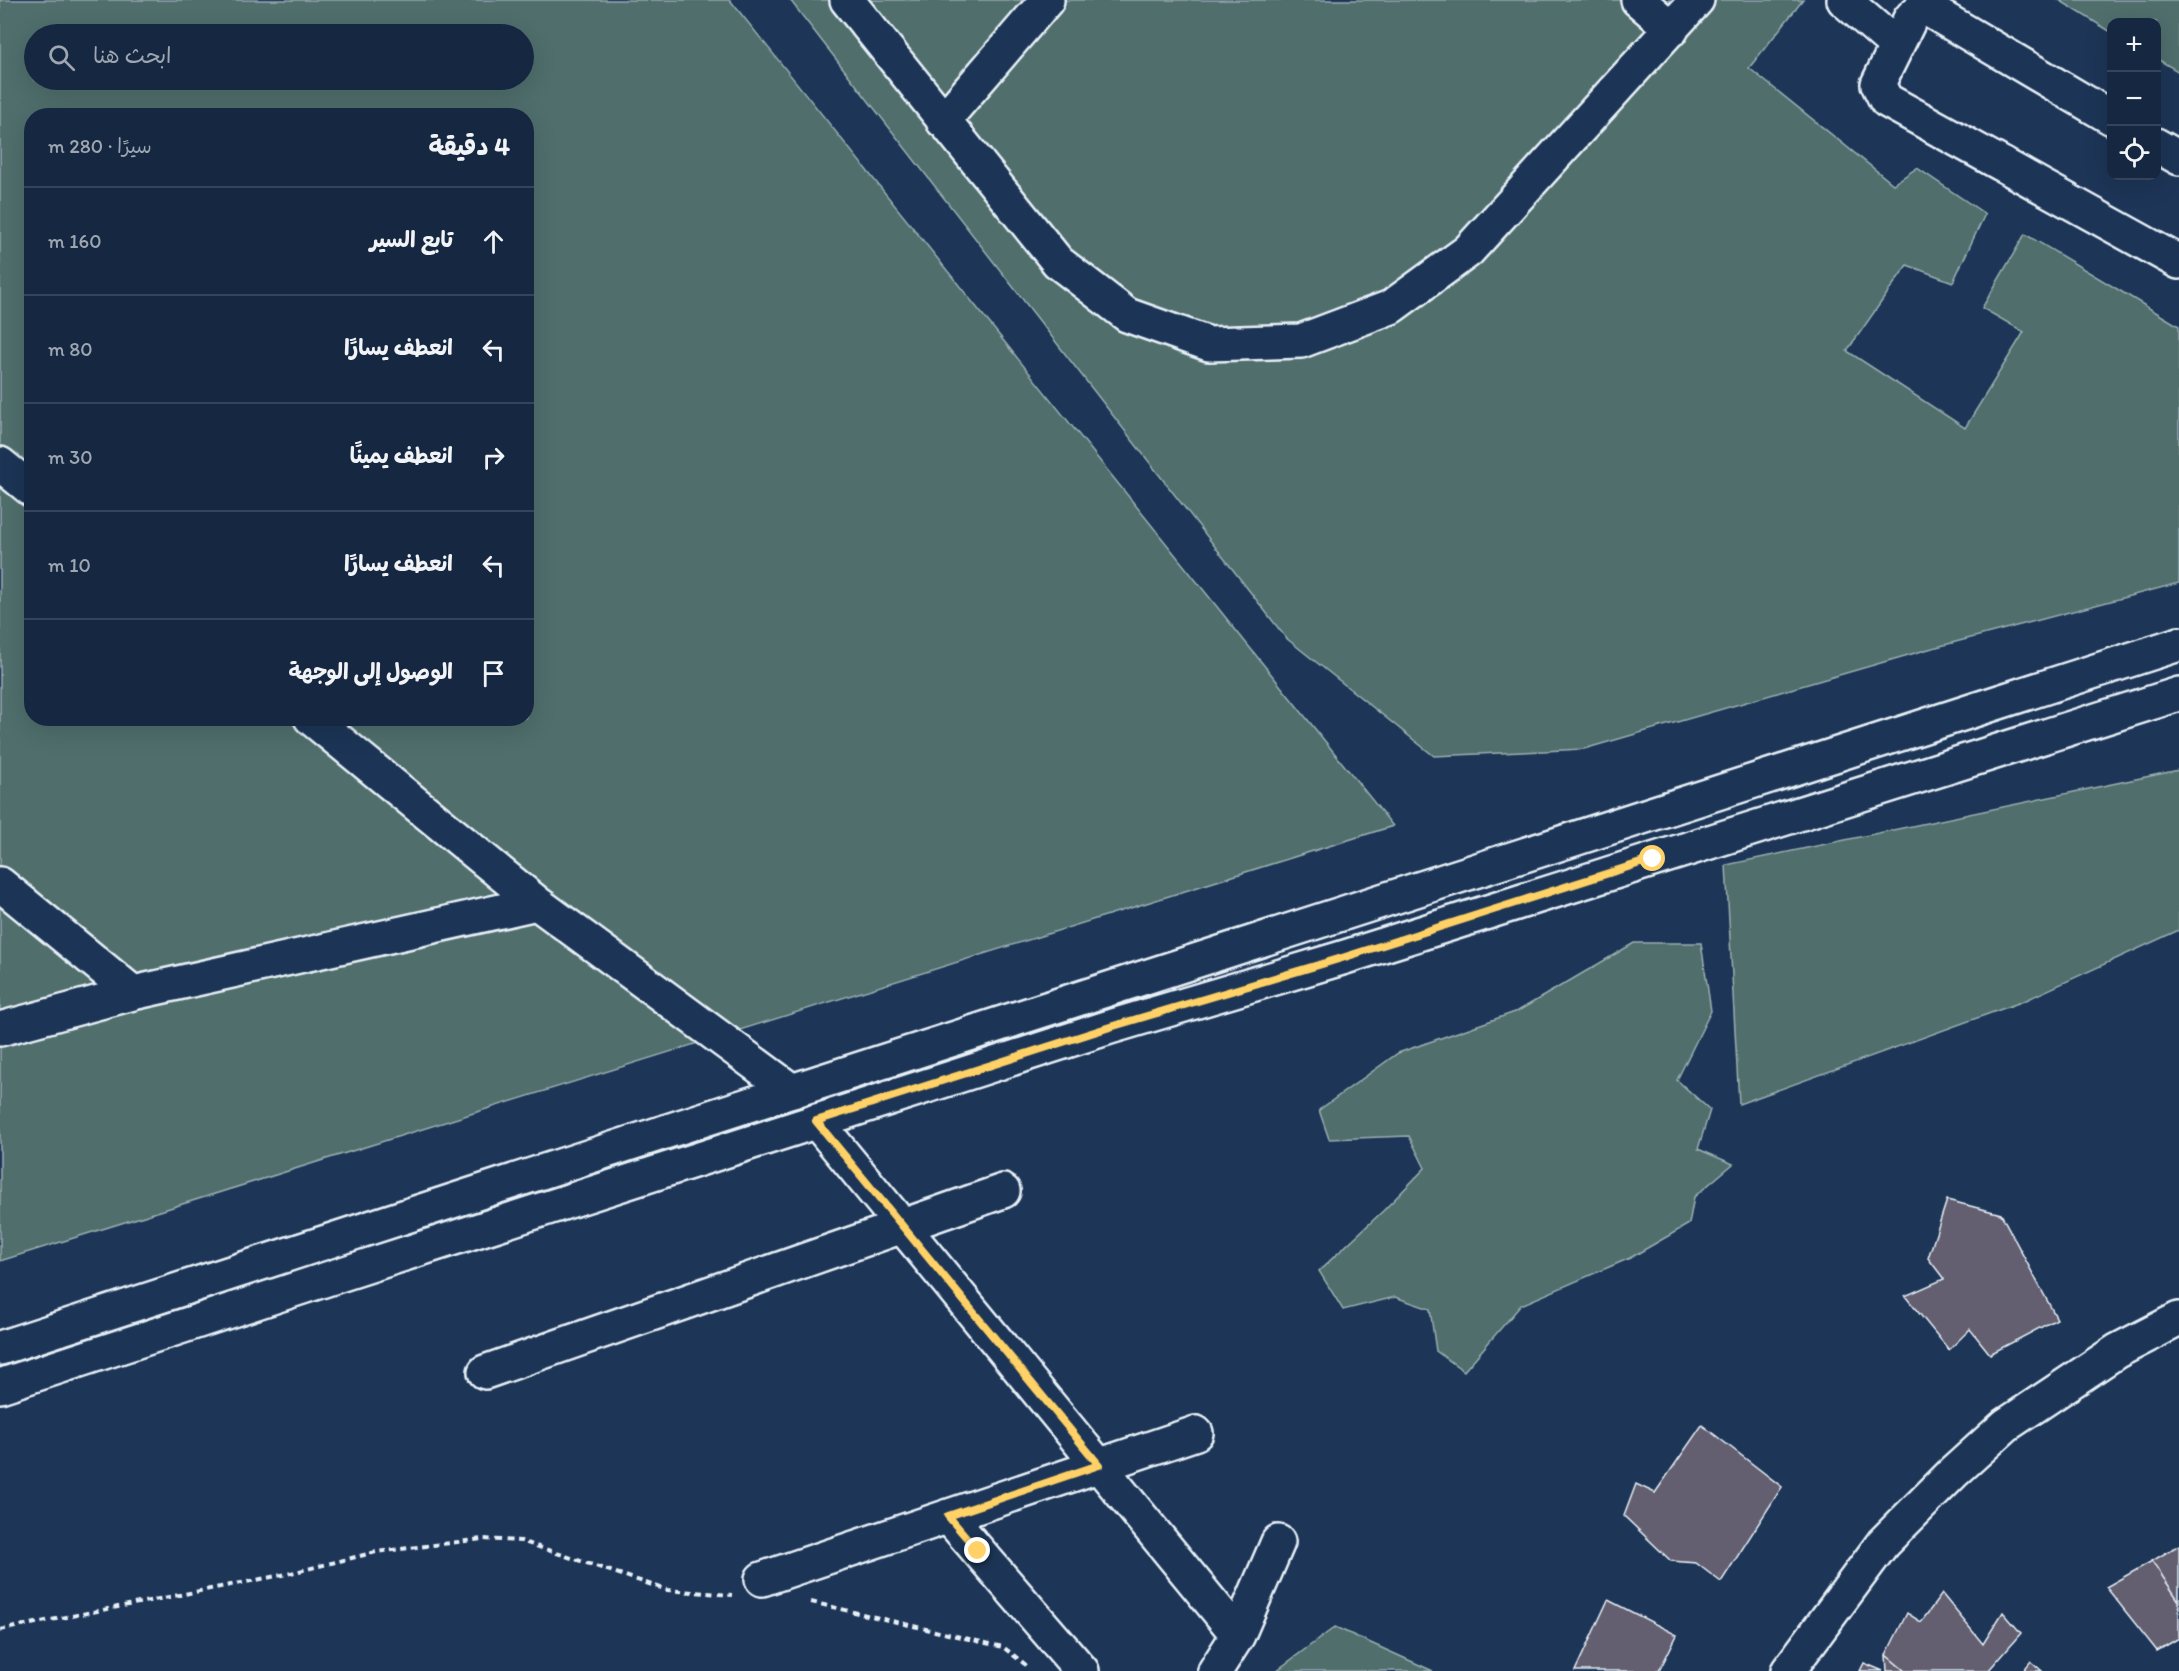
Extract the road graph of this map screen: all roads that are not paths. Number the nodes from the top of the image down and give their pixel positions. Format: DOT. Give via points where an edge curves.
graph roads {
  1 [pos="847,0"];
  2 [pos="1047,0"];
  3 [pos="1638,0"];
  4 [pos="1697,0"];
  5 [pos="1844,0"];
  6 [pos="1672,29"];
  7 [pos="1897,46"];
  8 [pos="2107,115"];
  9 [pos="943,121"];
  10 [pos="2161,147"];
  11 [pos="2179,158"];
  12 [pos="2179,262"];
  13 [pos="0,464"];
  14 [pos="24,484"];
  15 [pos="2179,644"];
  16 [pos="2179,694"];
  17 [pos="321,726"];
  18 [pos="0,885"];
  19 [pos="537,903"];
  20 [pos="133,993"];
  21 [pos="0,1029"];
  22 [pos="792,1091"];
  23 [pos="816,1121"];
  24 [pos="1003,1191"];
  25 [pos="903,1226"];
  26 [pos="2179,1319"];
  27 [pos="0,1348"];
  28 [pos="485,1372"];
  29 [pos="0,1386"];
  30 [pos="1196,1433"];
  31 [pos="1099,1465"];
  32 [pos="948,1516"];
  33 [pos="1278,1542"];
  34 [pos="749,1587"];
  35 [pos="1238,1635"];
  36 [pos="1082,1671"];
  37 [pos="1215,1671"];
  38 [pos="1788,1671"];
  1 -- 9 [label="main road"];
  2 -- 9 [label="main road"];
  3 -- 6 [label="main road"];
  4 -- 6 [label="main road"];
  5 -- 7 [label="main road"];
  6 -- 9 [label="main road" via="1468,251 1391,308 1301,341 1209,344 1127,315 1058,262"];
  7 -- 8 [label="main road" via="1916,12 1934,11"];
  7 -- 12 [label="main road" via="1878,84 1886,100"];
  10 -- 11 [label="main road"];
  13 -- 14 [label="main road"];
  15 -- 22 [label="main road"];
  16 -- 23 [label="main road"];
  17 -- 19 [label="main road"];
  18 -- 20 [label="main road"];
  19 -- 20 [label="main road"];
  19 -- 22 [label="main road"];
  20 -- 21 [label="main road"];
  22 -- 27 [label="main road"];
  23 -- 25 [label="main road"];
  23 -- 29 [label="main road"];
  24 -- 25 [label="main road"];
  25 -- 28 [label="main road"];
  25 -- 31 [label="main road"];
  26 -- 38 [label="main road" via="2117,1351 2015,1419 1962,1465 1883,1543"];
  30 -- 31 [label="main road"];
  31 -- 32 [label="main road"];
  31 -- 35 [label="main road"];
  32 -- 34 [label="main road"];
  32 -- 36 [label="main road"];
  33 -- 35 [label="main road"];
  35 -- 37 [label="main road"];
}
